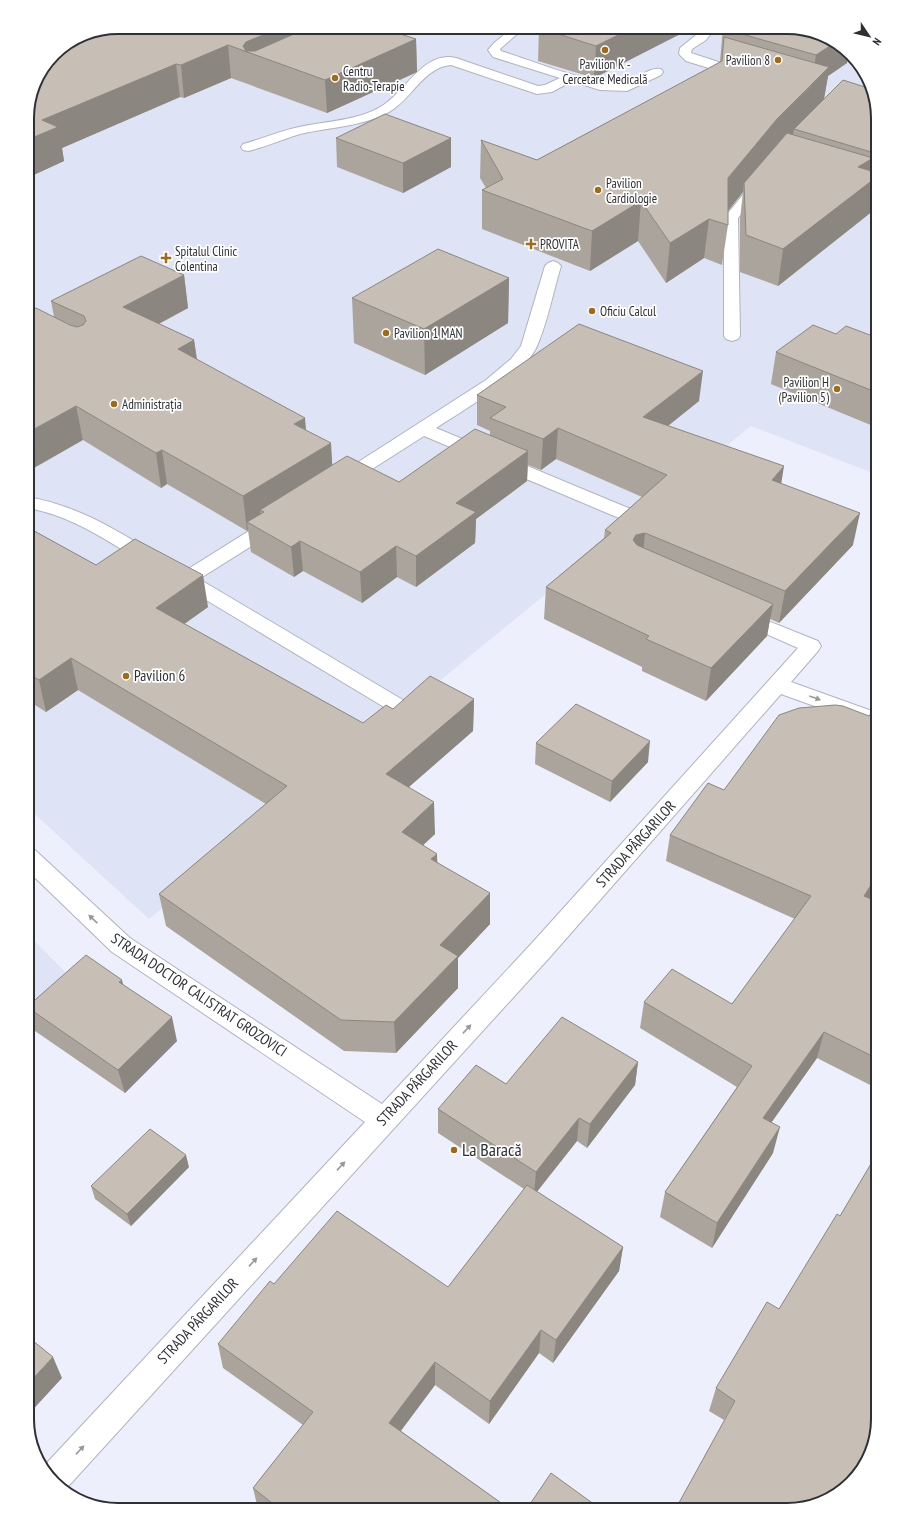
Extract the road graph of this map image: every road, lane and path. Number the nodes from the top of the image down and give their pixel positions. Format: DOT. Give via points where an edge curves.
graph roads {
  1 [pos="511,34"];
  2 [pos="704,34"];
  3 [pos="419,61"];
  4 [pos="433,66"];
  5 [pos="656,72"];
  6 [pos="571,78"];
  7 [pos="755,78"];
  8 [pos="248,147"];
  9 [pos="769,173"];
  10 [pos="552,266"];
  11 [pos="732,336"];
  12 [pos="423,429"];
  13 [pos="324,492"];
  14 [pos="34,503"];
  15 [pos="291,512"];
  16 [pos="626,514"];
  17 [pos="186,579"];
  18 [pos="726,609"];
  19 [pos="778,685"];
  20 [pos="396,705"];
  21 [pos="871,718"];
  22 [pos="34,863"];
  23 [pos="384,1120"];
  24 [pos="56,1475"];
  1 -- 6 [label="street" via="508,39 496,46 494,50 497,54"];
  2 -- 7 [label="street" via="686,48 685,54 690,58"];
  3 -- 4 [label="street"];
  4 -- 6 [label="street" via="443,61 452,61 537,90 548,89"];
  4 -- 8 [label="street" via="387,108 371,116 298,131"];
  5 -- 6 [label="street" via="627,87 600,86"];
  9 -- 11 [label="street" via="731,218"];
  10 -- 12 [label="street" via="524,357 511,369"];
  12 -- 13 [label="street"];
  12 -- 16 [label="street"];
  14 -- 17 [label="street" via="73,515"];
  15 -- 17 [label="street"];
  17 -- 20 [label="street"];
  18 -- 19 [label="street, STRADA PÂRGARILOR" via="811,646"];
  19 -- 21 [label="street, one-way"];
  23 -- 19 [label="street, STRADA PÂRGARILOR, one-way" via="541,950"];
  23 -- 22 [label="street, STRADA DOCTOR CALISTRAT GROZOVICI, one-way" via="121,945"];
  24 -- 23 [label="street, STRADA PÂRGARILOR, one-way"];
}
